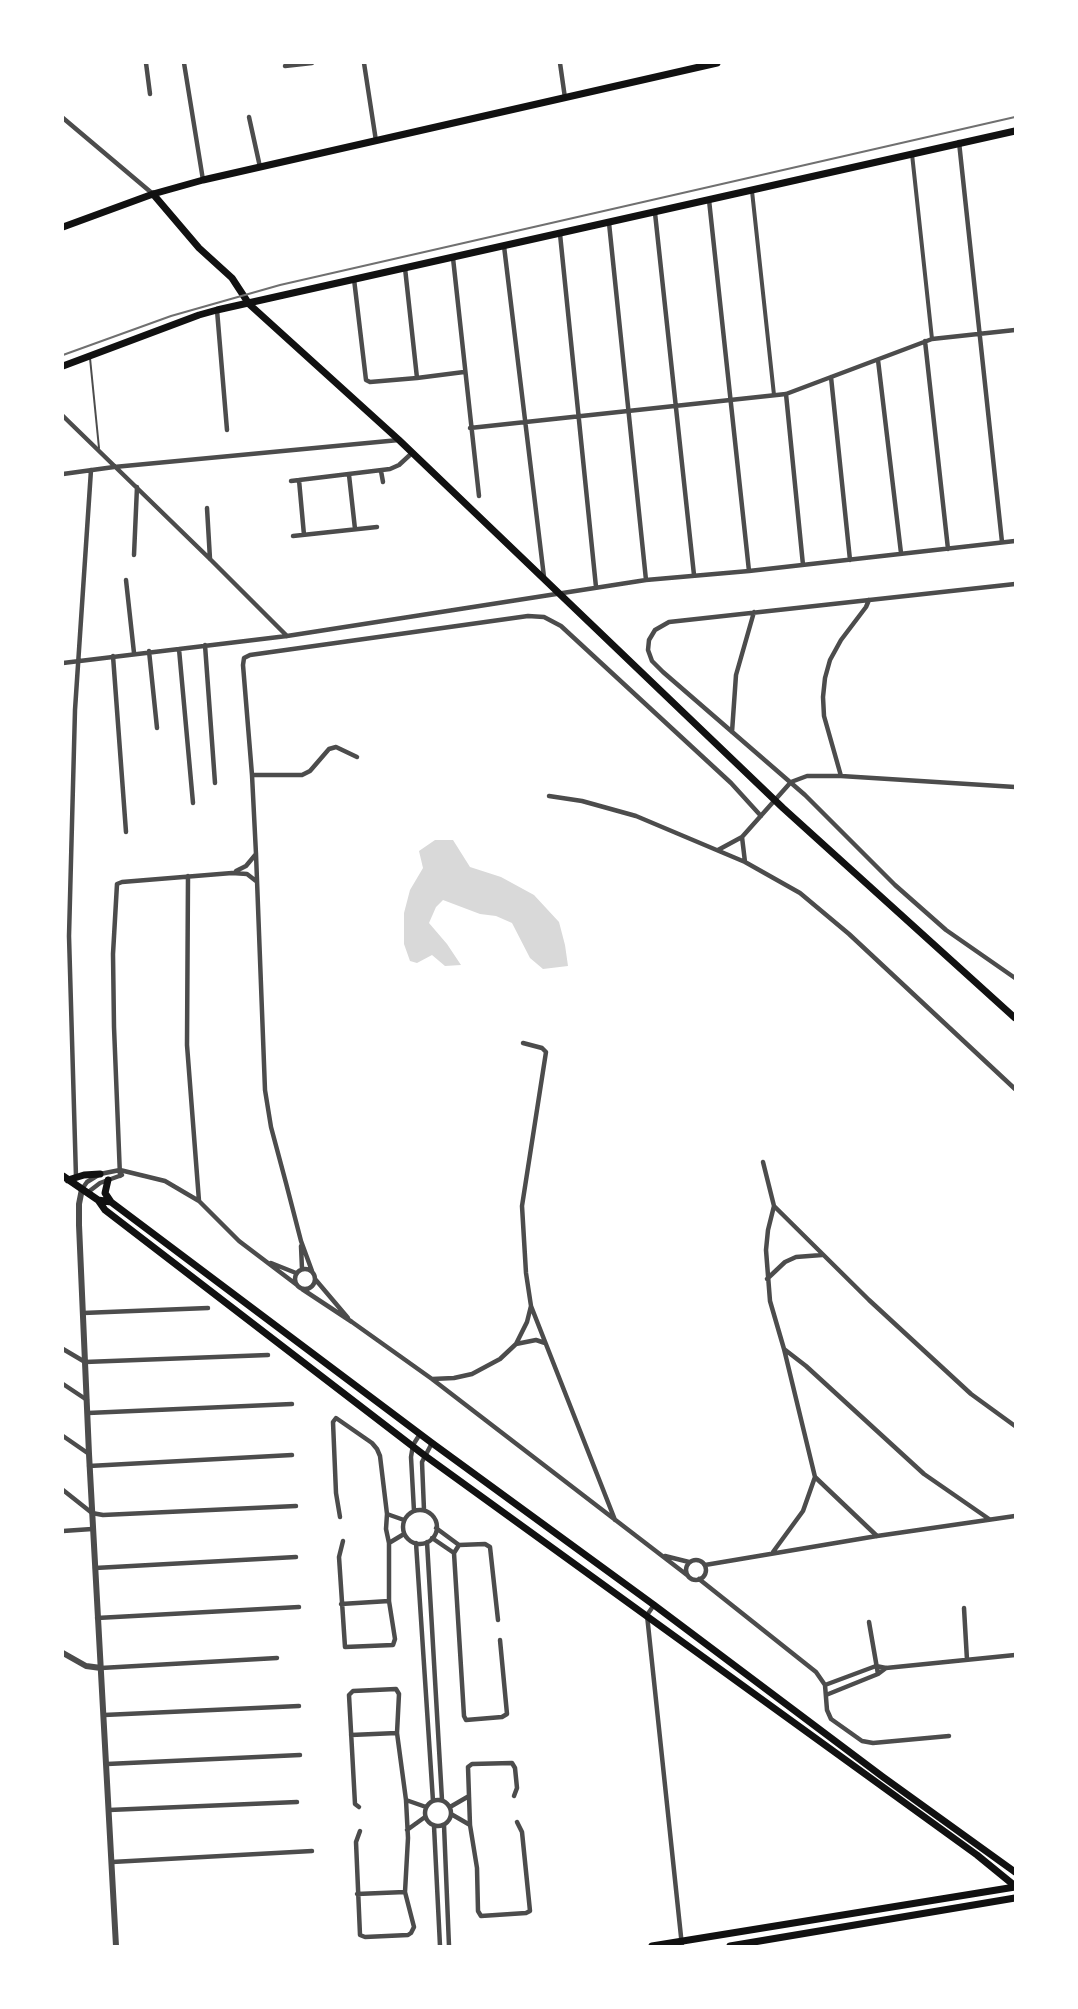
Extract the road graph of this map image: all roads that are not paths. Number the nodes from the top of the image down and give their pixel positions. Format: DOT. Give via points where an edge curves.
graph roads {
  1 [pos="146,63"];
  2 [pos="184,63"];
  3 [pos="312,63"];
  4 [pos="364,63"];
  5 [pos="560,63"];
  6 [pos="717,63"];
  7 [pos="285,66"];
  8 [pos="150,94"];
  9 [pos="565,98"];
  10 [pos="249,117"];
  11 [pos="63,118"];
  12 [pos="1015,131"];
  13 [pos="1015,137"];
  14 [pos="376,141"];
  15 [pos="959,142"];
  16 [pos="912,153"];
  17 [pos="260,167"];
  18 [pos="203,180"];
  19 [pos="752,190"];
  20 [pos="153,194"];
  21 [pos="709,200"];
  22 [pos="655,213"];
  23 [pos="609,223"];
  24 [pos="63,227"];
  25 [pos="560,234"];
  26 [pos="504,246"];
  27 [pos="453,258"];
  28 [pos="405,268"];
  29 [pos="354,278"];
  30 [pos="249,304"];
  31 [pos="218,310"];
  32 [pos="1015,330"];
  33 [pos="980,333"];
  34 [pos="932,339"];
  35 [pos="925,341"];
  36 [pos="90,356"];
  37 [pos="878,360"];
  38 [pos="63,366"];
  39 [pos="464,372"];
  40 [pos="831,376"];
  41 [pos="417,378"];
  42 [pos="786,394"];
  43 [pos="774,395"];
  44 [pos="731,400"];
  45 [pos="677,406"];
  46 [pos="628,412"];
  47 [pos="63,416"];
  48 [pos="577,417"];
  49 [pos="525,422"];
  50 [pos="470,428"];
  51 [pos="227,430"];
  52 [pos="399,440"];
  53 [pos="99,453"];
  54 [pos="412,453"];
  55 [pos="114,467"];
  56 [pos="92,470"];
  57 [pos="381,471"];
  58 [pos="63,474"];
  59 [pos="349,475"];
  60 [pos="299,480"];
  61 [pos="291,481"];
  62 [pos="382,482"];
  63 [pos="137,487"];
  64 [pos="479,496"];
  65 [pos="207,508"];
  66 [pos="377,527"];
  67 [pos="355,529"];
  68 [pos="304,535"];
  69 [pos="293,536"];
  70 [pos="1015,541"];
  71 [pos="1002,542"];
  72 [pos="948,549"];
  73 [pos="901,554"];
  74 [pos="134,555"];
  75 [pos="210,559"];
  76 [pos="850,560"];
  77 [pos="803,565"];
  78 [pos="749,571"];
  79 [pos="694,574"];
  80 [pos="126,580"];
  81 [pos="544,580"];
  82 [pos="646,580"];
  83 [pos="1015,584"];
  84 [pos="596,588"];
  85 [pos="558,594"];
  86 [pos="869,600"];
  87 [pos="754,612"];
  88 [pos="286,636"];
  89 [pos="205,645"];
  90 [pos="179,649"];
  91 [pos="149,651"];
  92 [pos="134,653"];
  93 [pos="113,656"];
  94 [pos="78,661"];
  95 [pos="63,663"];
  96 [pos="157,728"];
  97 [pos="732,732"];
  98 [pos="357,757"];
  99 [pos="252,776"];
  100 [pos="841,776"];
  101 [pos="791,782"];
  102 [pos="215,783"];
  103 [pos="1015,787"];
  104 [pos="549,796"];
  105 [pos="193,803"];
  106 [pos="761,816"];
  107 [pos="126,832"];
  108 [pos="742,837"];
  109 [pos="718,850"];
  110 [pos="256,854"];
  111 [pos="745,862"];
  112 [pos="232,873"];
  113 [pos="188,876"];
  114 [pos="257,882"];
  115 [pos="63,884"];
  116 [pos="70,884"];
  117 [pos="66,936"];
  118 [pos="66,971"];
  119 [pos="1015,978"];
  120 [pos="1015,1018"];
  121 [pos="524,1043"];
  122 [pos="1015,1089"];
  123 [pos="763,1162"];
  124 [pos="120,1170"];
  125 [pos="127,1173"];
  126 [pos="100,1174"];
  127 [pos="120,1176"];
  128 [pos="108,1180"];
  129 [pos="75,1183"];
  130 [pos="98,1200"];
  131 [pos="199,1201"];
  132 [pos="111,1202"];
  133 [pos="774,1206"];
  134 [pos="301,1241"];
  135 [pos="822,1255"];
  136 [pos="265,1261"];
  137 [pos="302,1269"];
  138 [pos="312,1271"];
  139 [pos="296,1273"];
  140 [pos="315,1279"];
  141 [pos="767,1280"];
  142 [pos="297,1285"];
  143 [pos="302,1289"];
  144 [pos="531,1306"];
  145 [pos="208,1308"];
  146 [pos="83,1313"];
  147 [pos="352,1322"];
  148 [pos="546,1343"];
  149 [pos="516,1344"];
  150 [pos="63,1349"];
  151 [pos="784,1349"];
  152 [pos="268,1355"];
  153 [pos="85,1362"];
  154 [pos="432,1379"];
  155 [pos="63,1384"];
  156 [pos="87,1400"];
  157 [pos="292,1404"];
  158 [pos="88,1413"];
  159 [pos="1015,1425"];
  160 [pos="420,1434"];
  161 [pos="63,1436"];
  162 [pos="432,1443"];
  163 [pos="412,1446"];
  164 [pos="89,1454"];
  165 [pos="292,1455"];
  166 [pos="424,1455"];
  167 [pos="89,1466"];
  168 [pos="815,1477"];
  169 [pos="63,1490"];
  170 [pos="296,1506"];
  171 [pos="424,1510"];
  172 [pos="414,1511"];
  173 [pos="92,1513"];
  174 [pos="387,1514"];
  175 [pos="1015,1516"];
  176 [pos="340,1517"];
  177 [pos="991,1519"];
  178 [pos="404,1520"];
  179 [pos="615,1520"];
  180 [pos="436,1528"];
  181 [pos="92,1529"];
  182 [pos="63,1531"];
  183 [pos="404,1534"];
  184 [pos="878,1536"];
  185 [pos="343,1540"];
  186 [pos="429,1540"];
  187 [pos="389,1543"];
  188 [pos="416,1543"];
  189 [pos="459,1545"];
  190 [pos="454,1552"];
  191 [pos="773,1552"];
  192 [pos="663,1556"];
  193 [pos="296,1557"];
  194 [pos="689,1562"];
  195 [pos="705,1565"];
  196 [pos="94,1568"];
  197 [pos="687,1575"];
  198 [pos="699,1579"];
  199 [pos="389,1601"];
  200 [pos="341,1604"];
  201 [pos="654,1605"];
  202 [pos="299,1607"];
  203 [pos="964,1608"];
  204 [pos="647,1615"];
  205 [pos="97,1618"];
  206 [pos="498,1620"];
  207 [pos="869,1622"];
  208 [pos="500,1640"];
  209 [pos="63,1653"];
  210 [pos="1015,1655"];
  211 [pos="276,1658"];
  212 [pos="968,1660"];
  213 [pos="876,1666"];
  214 [pos="101,1668"];
  215 [pos="885,1668"];
  216 [pos="878,1674"];
  217 [pos="825,1685"];
  218 [pos="826,1695"];
  219 [pos="299,1706"];
  220 [pos="104,1715"];
  221 [pos="397,1733"];
  222 [pos="351,1735"];
  223 [pos="949,1736"];
  224 [pos="300,1755"];
  225 [pos="107,1764"];
  226 [pos="469,1796"];
  227 [pos="514,1796"];
  228 [pos="406,1800"];
  229 [pos="442,1800"];
  230 [pos="433,1801"];
  231 [pos="297,1802"];
  232 [pos="359,1807"];
  233 [pos="426,1807"];
  234 [pos="450,1807"];
  235 [pos="110,1810"];
  236 [pos="451,1814"];
  237 [pos="425,1817"];
  238 [pos="517,1822"];
  239 [pos="434,1826"];
  240 [pos="444,1826"];
  241 [pos="470,1826"];
  242 [pos="407,1830"];
  243 [pos="360,1831"];
  244 [pos="312,1851"];
  245 [pos="112,1862"];
  246 [pos="1015,1872"];
  247 [pos="1015,1887"];
  248 [pos="405,1892"];
  249 [pos="357,1894"];
  250 [pos="1015,1898"];
  251 [pos="1006,1899"];
  252 [pos="1015,1904"];
  253 [pos="742,1932"];
  254 [pos="731,1933"];
  255 [pos="682,1943"];
  256 [pos="743,1945"];
  257 [pos="116,1946"];
  258 [pos="440,1946"];
  259 [pos="449,1946"];
  260 [pos="652,1946"];
  261 [pos="732,1946"];
  1 -- 8 [label="street"];
  2 -- 18 [label="street"];
  3 -- 7 [label="street"];
  4 -- 14 [label="street"];
  5 -- 9 [label="street"];
  6 -- 9 [label="main road"];
  9 -- 14 [label="main road"];
  10 -- 17 [label="street"];
  11 -- 20 [label="street"];
  12 -- 13 [label="street"];
  12 -- 15 [label="main road"];
  14 -- 17 [label="main road"];
  15 -- 16 [label="main road"];
  15 -- 33 [label="street"];
  16 -- 19 [label="main road"];
  16 -- 34 [label="street"];
  17 -- 18 [label="main road"];
  18 -- 20 [label="main road"];
  19 -- 21 [label="main road"];
  19 -- 43 [label="street"];
  20 -- 24 [label="main road"];
  20 -- 30 [label="main road" via="199,248 232,278"];
  21 -- 22 [label="main road"];
  21 -- 44 [label="street"];
  22 -- 23 [label="main road"];
  22 -- 45 [label="street"];
  23 -- 25 [label="main road"];
  23 -- 46 [label="street"];
  25 -- 26 [label="main road"];
  25 -- 48 [label="street"];
  26 -- 27 [label="main road"];
  26 -- 49 [label="street"];
  27 -- 28 [label="main road"];
  27 -- 39 [label="street"];
  28 -- 29 [label="main road"];
  28 -- 41 [label="street"];
  29 -- 30 [label="main road"];
  29 -- 41 [label="street" via="366,380"];
  30 -- 31 [label="main road"];
  30 -- 52 [label="main road"];
  31 -- 36 [label="main road"];
  31 -- 51 [label="street"];
  32 -- 33 [label="street"];
  33 -- 34 [label="street"];
  33 -- 71 [label="street"];
  34 -- 35 [label="street"];
  35 -- 37 [label="street"];
  35 -- 72 [label="street"];
  36 -- 38 [label="main road"];
  36 -- 53 [label="lane"];
  37 -- 40 [label="street"];
  37 -- 73 [label="street"];
  39 -- 41 [label="street"];
  39 -- 50 [label="street"];
  40 -- 42 [label="street"];
  40 -- 76 [label="street"];
  42 -- 43 [label="street"];
  42 -- 77 [label="street"];
  43 -- 44 [label="street"];
  44 -- 45 [label="street"];
  44 -- 78 [label="street"];
  45 -- 46 [label="street"];
  45 -- 79 [label="street"];
  46 -- 48 [label="street"];
  46 -- 82 [label="street"];
  47 -- 53 [label="street"];
  48 -- 49 [label="street"];
  48 -- 84 [label="street"];
  49 -- 50 [label="street"];
  49 -- 81 [label="street"];
  50 -- 64 [label="street"];
  52 -- 54 [label="main road"];
  52 -- 55 [label="street"];
  53 -- 55 [label="street"];
  54 -- 57 [label="street" via="395,467"];
  54 -- 81 [label="main road"];
  55 -- 56 [label="street"];
  55 -- 63 [label="street"];
  56 -- 58 [label="street"];
  56 -- 94 [label="street"];
  57 -- 59 [label="street"];
  57 -- 62 [label="street"];
  59 -- 60 [label="street"];
  59 -- 67 [label="street"];
  60 -- 61 [label="street"];
  60 -- 68 [label="street"];
  63 -- 74 [label="street"];
  63 -- 75 [label="street"];
  65 -- 75 [label="street"];
  66 -- 67 [label="street"];
  67 -- 68 [label="street"];
  68 -- 69 [label="street"];
  70 -- 71 [label="street"];
  71 -- 72 [label="street"];
  72 -- 73 [label="street"];
  73 -- 76 [label="street"];
  75 -- 88 [label="street"];
  76 -- 77 [label="street"];
  77 -- 78 [label="street"];
  78 -- 79 [label="street"];
  79 -- 82 [label="street"];
  80 -- 92 [label="street"];
  81 -- 85 [label="main road"];
  82 -- 84 [label="street"];
  83 -- 86 [label="street"];
  84 -- 85 [label="street"];
  85 -- 88 [label="street"];
  85 -- 120 [label="main road" via="783,808"];
  86 -- 87 [label="street"];
  86 -- 100 [label="street" via="841,640 825,678 824,717"];
  87 -- 97 [label="street" via="736,675"];
  87 -- 97 [label="street" via="669,622 655,630 649,640 652,661"];
  88 -- 89 [label="street"];
  89 -- 90 [label="street"];
  89 -- 102 [label="street"];
  90 -- 91 [label="street"];
  90 -- 105 [label="street"];
  91 -- 92 [label="street"];
  91 -- 96 [label="street"];
  92 -- 93 [label="street"];
  93 -- 94 [label="street"];
  93 -- 107 [label="street"];
  94 -- 95 [label="street"];
  94 -- 116 [label="street"];
  97 -- 101 [label="street"];
  98 -- 99 [label="street" via="336,747 302,775"];
  99 -- 106 [label="street" via="243,665 246,656 537,616 561,626 731,783"];
  99 -- 110 [label="street"];
  100 -- 101 [label="street" via="807,776"];
  100 -- 103 [label="street"];
  101 -- 106 [label="street"];
  101 -- 119 [label="street" via="946,930"];
  104 -- 109 [label="street" via="611,808"];
  106 -- 108 [label="street"];
  108 -- 109 [label="street"];
  108 -- 111 [label="street"];
  109 -- 111 [label="street"];
  110 -- 112 [label="street" via="246,866"];
  110 -- 114 [label="street"];
  111 -- 122 [label="street" via="800,893 849,934"];
  112 -- 113 [label="street"];
  112 -- 114 [label="street" via="247,874"];
  113 -- 124 [label="street" via="117,884 113,954"];
  113 -- 131 [label="street" via="187,1045"];
  114 -- 134 [label="street" via="265,1090"];
  115 -- 116 [label="street"];
  116 -- 117 [label="street"];
  117 -- 118 [label="street"];
  118 -- 129 [label="street"];
  121 -- 144 [label="street" via="546,1052 522,1206"];
  123 -- 133 [label="street"];
  124 -- 125 [label="street"];
  124 -- 126 [label="street"];
  124 -- 127 [label="street"];
  125 -- 127 [label="street"];
  125 -- 131 [label="street" via="165,1181"];
  126 -- 129 [label="main road"];
  126 -- 129 [label="street" via="87,1182"];
  127 -- 128 [label="street"];
  128 -- 129 [label="street"];
  128 -- 132 [label="main road" via="105,1193"];
  129 -- 130 [label="main road"];
  129 -- 146 [label="street" via="80,1199"];
  130 -- 132 [label="main road"];
  130 -- 163 [label="main road" via="105,1210"];
  131 -- 136 [label="street"];
  132 -- 160 [label="main road"];
  133 -- 135 [label="street"];
  133 -- 141 [label="street" via="766,1250"];
  134 -- 137 [label="street"];
  134 -- 138 [label="street"];
  135 -- 141 [label="street" via="796,1257"];
  135 -- 159 [label="street" via="971,1394"];
  136 -- 139 [label="street"];
  136 -- 142 [label="street"];
  137 -- 138 [label="street"];
  137 -- 139 [label="street"];
  138 -- 140 [label="street"];
  139 -- 142 [label="street"];
  140 -- 143 [label="street" via="309,1288"];
  140 -- 147 [label="street"];
  141 -- 151 [label="street"];
  142 -- 143 [label="street"];
  143 -- 147 [label="street"];
  144 -- 148 [label="street"];
  144 -- 149 [label="street"];
  145 -- 146 [label="street"];
  146 -- 153 [label="street"];
  147 -- 154 [label="street"];
  148 -- 149 [label="street" via="536,1340"];
  148 -- 179 [label="street"];
  149 -- 154 [label="street" via="500,1359 472,1374"];
  150 -- 153 [label="street"];
  151 -- 168 [label="street"];
  151 -- 177 [label="street" via="924,1474"];
  152 -- 153 [label="street"];
  153 -- 156 [label="street"];
  154 -- 179 [label="street"];
  155 -- 156 [label="street"];
  156 -- 158 [label="street"];
  157 -- 158 [label="street"];
  158 -- 164 [label="street"];
  160 -- 162 [label="main road"];
  160 -- 163 [label="street"];
  161 -- 164 [label="street"];
  162 -- 166 [label="street"];
  162 -- 201 [label="main road"];
  163 -- 166 [label="main road"];
  163 -- 172 [label="street"];
  164 -- 167 [label="street"];
  165 -- 167 [label="street"];
  166 -- 171 [label="street"];
  166 -- 204 [label="main road"];
  167 -- 173 [label="street"];
  168 -- 184 [label="street"];
  168 -- 191 [label="street" via="803,1511"];
  169 -- 173 [label="street"];
  170 -- 173 [label="street"];
  171 -- 172 [label="street"];
  171 -- 180 [label="street" via="433,1517"];
  172 -- 178 [label="street"];
  173 -- 181 [label="street"];
  174 -- 176 [label="street" via="377,1449 336,1418 333,1434"];
  174 -- 178 [label="street"];
  174 -- 187 [label="street"];
  175 -- 177 [label="street"];
  177 -- 184 [label="street"];
  178 -- 183 [label="street"];
  179 -- 192 [label="street"];
  180 -- 186 [label="street"];
  180 -- 189 [label="street"];
  181 -- 182 [label="street"];
  181 -- 196 [label="street"];
  183 -- 187 [label="street"];
  183 -- 188 [label="street"];
  184 -- 191 [label="street"];
  185 -- 200 [label="street" via="339,1557"];
  186 -- 188 [label="street"];
  186 -- 190 [label="street"];
  186 -- 229 [label="street"];
  187 -- 199 [label="street"];
  188 -- 230 [label="street"];
  189 -- 190 [label="street"];
  189 -- 206 [label="street" via="490,1546"];
  190 -- 208 [label="street" via="466,1720 507,1714"];
  191 -- 195 [label="street"];
  192 -- 194 [label="street"];
  192 -- 197 [label="street"];
  193 -- 196 [label="street"];
  194 -- 195 [label="street" via="695,1559"];
  194 -- 197 [label="street"];
  195 -- 198 [label="street" via="706,1572"];
  196 -- 205 [label="street"];
  197 -- 198 [label="street"];
  198 -- 217 [label="street" via="816,1672"];
  199 -- 200 [label="street"];
  199 -- 200 [label="street" via="395,1640 390,1646 345,1647"];
  201 -- 204 [label="street"];
  201 -- 246 [label="main road"];
  202 -- 205 [label="street"];
  203 -- 212 [label="street"];
  204 -- 247 [label="main road" via="977,1855"];
  204 -- 255 [label="street"];
  205 -- 214 [label="street"];
  207 -- 213 [label="street"];
  209 -- 214 [label="street" via="86,1666"];
  210 -- 212 [label="street"];
  211 -- 214 [label="street"];
  212 -- 215 [label="street"];
  213 -- 215 [label="street"];
  213 -- 216 [label="street"];
  213 -- 217 [label="street"];
  214 -- 220 [label="street"];
  215 -- 216 [label="street"];
  216 -- 218 [label="street"];
  217 -- 218 [label="street"];
  218 -- 223 [label="street" via="831,1719 862,1742"];
  219 -- 220 [label="street"];
  220 -- 225 [label="street"];
  221 -- 222 [label="street"];
  221 -- 222 [label="street" via="399,1694 394,1688 351,1692"];
  221 -- 228 [label="street"];
  222 -- 232 [label="street" via="355,1804"];
  224 -- 225 [label="street"];
  225 -- 235 [label="street"];
  226 -- 227 [label="street" via="470,1765 509,1762 515,1768"];
  226 -- 234 [label="street"];
  226 -- 241 [label="street"];
  228 -- 233 [label="street"];
  228 -- 242 [label="street"];
  229 -- 230 [label="street"];
  229 -- 234 [label="street"];
  230 -- 233 [label="street"];
  231 -- 235 [label="street"];
  233 -- 237 [label="street"];
  234 -- 236 [label="street"];
  235 -- 245 [label="street"];
  236 -- 240 [label="street"];
  236 -- 241 [label="street"];
  237 -- 239 [label="street"];
  237 -- 242 [label="street"];
  238 -- 241 [label="street" via="522,1832 530,1909 526,1913 478,1914 477,1868"];
  239 -- 240 [label="street"];
  239 -- 258 [label="street"];
  240 -- 259 [label="street"];
  242 -- 248 [label="street"];
  243 -- 249 [label="street" via="356,1842"];
  244 -- 245 [label="street"];
  245 -- 257 [label="street"];
  247 -- 253 [label="main road"];
  248 -- 249 [label="street"];
  248 -- 249 [label="street" via="414,1927 411,1933 365,1937 359,1932"];
  250 -- 251 [label="main road"];
  251 -- 252 [label="street"];
  251 -- 256 [label="main road"];
  253 -- 254 [label="main road"];
  253 -- 256 [label="street"];
  254 -- 255 [label="main road"];
  254 -- 261 [label="street"];
  255 -- 260 [label="main road"];
  256 -- 261 [label="main road"];
}
